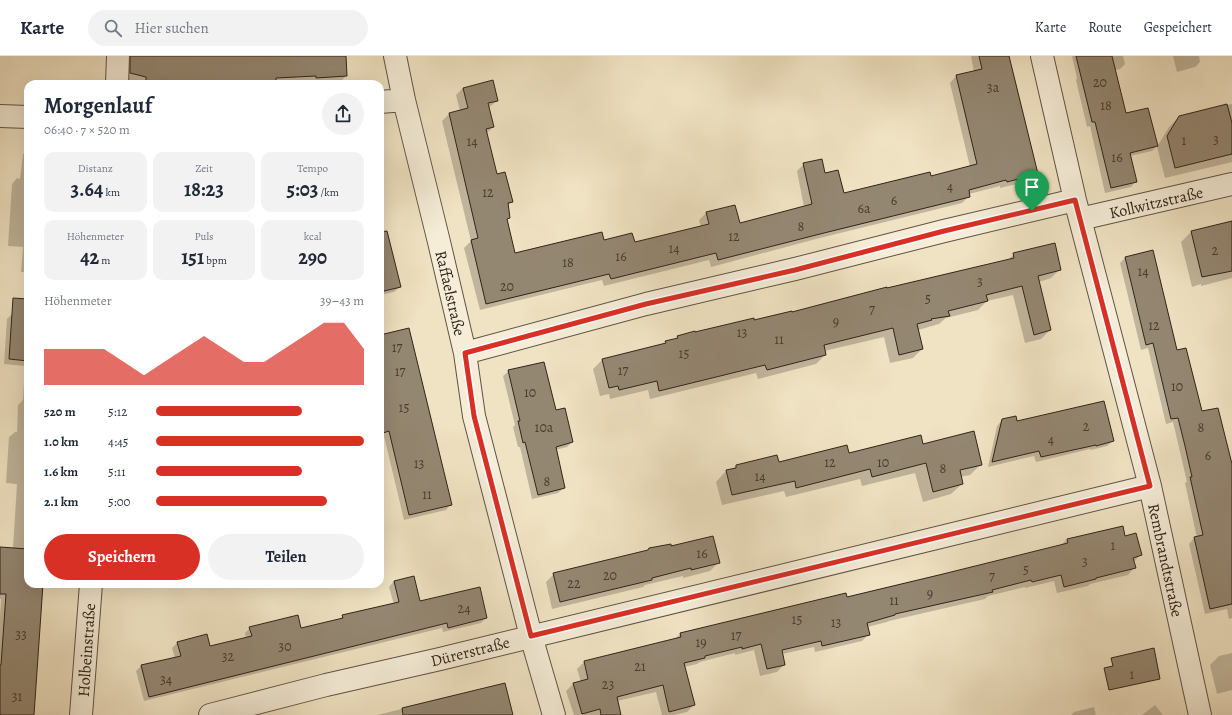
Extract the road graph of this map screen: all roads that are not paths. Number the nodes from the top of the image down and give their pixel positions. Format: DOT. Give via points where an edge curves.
graph roads {
  1 [pos="118,56"];
  2 [pos="395,56"];
  3 [pos="1042,56"];
  4 [pos="117,80"];
  5 [pos="404,100"];
  6 [pos="384,102"];
  7 [pos="0,116"];
  8 [pos="24,117"];
  9 [pos="1232,184"];
  10 [pos="1078,210"];
  11 [pos="465,353"];
  12 [pos="1150,486"];
  13 [pos="91,588"];
  14 [pos="531,636"];
  15 [pos="81,715"];
  16 [pos="210,715"];
  17 [pos="554,715"];
  18 [pos="1200,715"];
  1 -- 4 [label="street"];
  2 -- 5 [label="street, Raffaelstraße"];
  3 -- 10 [label="street, Rembrandtstraße"];
  5 -- 6 [label="street"];
  5 -- 11 [label="street, Raffaelstraße"];
  7 -- 8 [label="street"];
  9 -- 10 [label="street, Kollwitzstraße"];
  10 -- 11 [label="street, Kollwitzstraße" via="944,231 795,270 646,304"];
  10 -- 12 [label="street, Rembrandtstraße"];
  11 -- 14 [label="street, Raffaelstraße" via="474,416"];
  12 -- 14 [label="street, Dürerstraße"];
  12 -- 18 [label="street, Rembrandtstraße"];
  13 -- 15 [label="street, Holbeinstraße"];
  14 -- 16 [label="street, Dürerstraße"];
  14 -- 17 [label="street, Raffaelstraße"];
}
